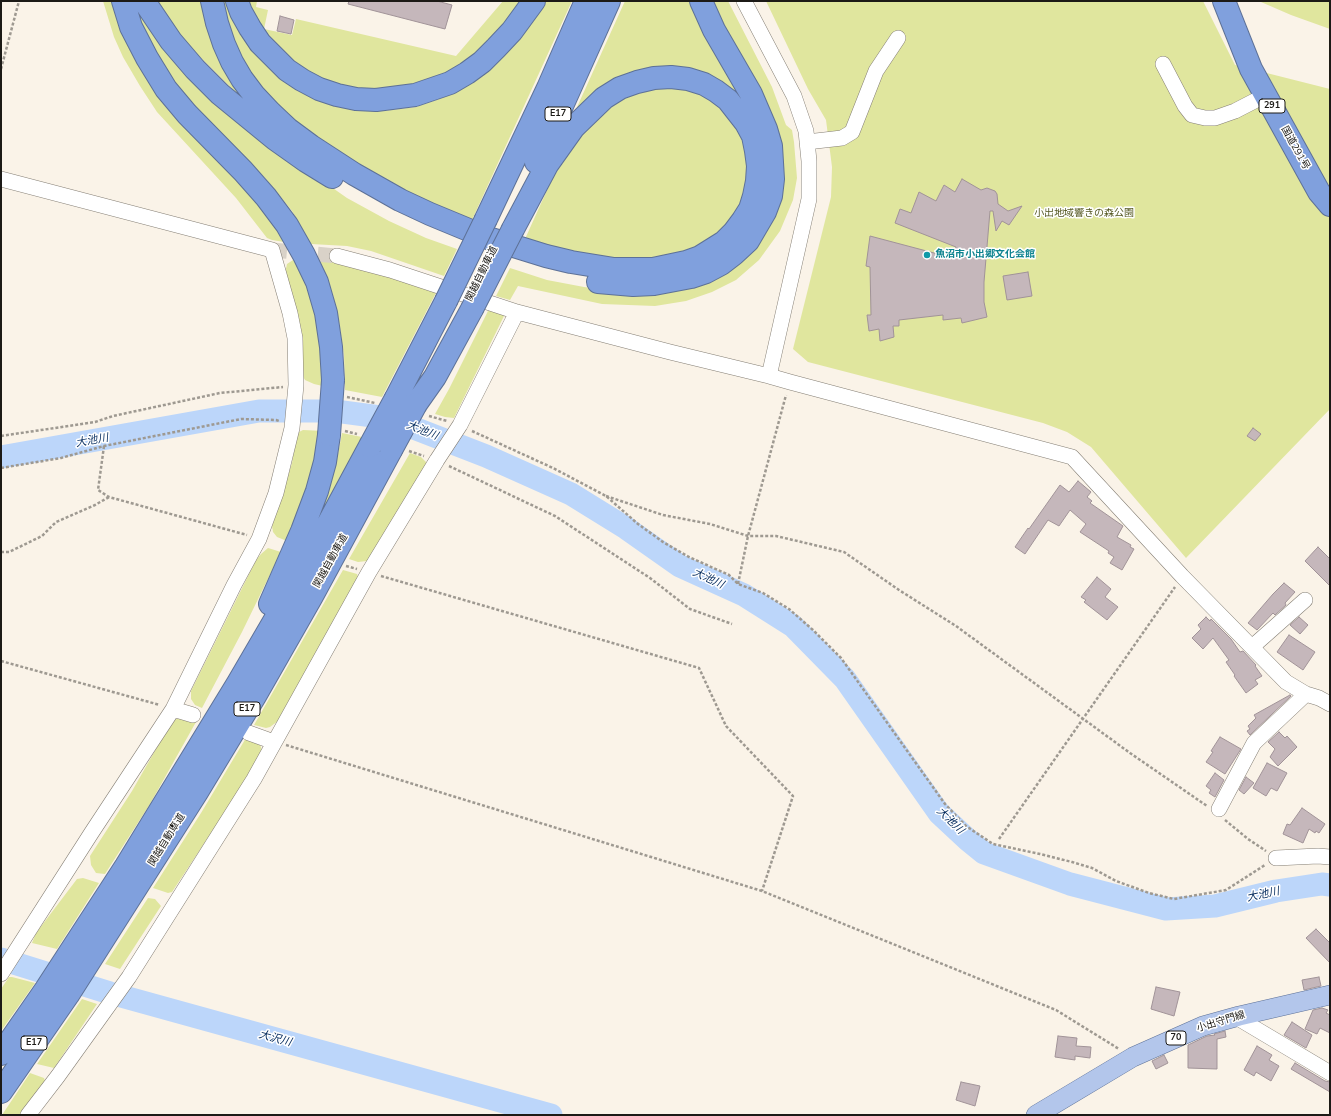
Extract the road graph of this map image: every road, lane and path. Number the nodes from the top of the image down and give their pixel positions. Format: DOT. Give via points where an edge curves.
graph roads {
  1 [pos="19,1"];
  2 [pos="123,1"];
  3 [pos="144,1"];
  4 [pos="212,1"];
  5 [pos="237,1"];
  6 [pos="534,1"];
  7 [pos="586,1"];
  8 [pos="609,1"];
  9 [pos="701,1"];
  10 [pos="744,1"];
  11 [pos="1224,1"];
  12 [pos="898,38"];
  13 [pos="1163,64"];
  14 [pos="1,69"];
  15 [pos="1266,95"];
  16 [pos="807,142"];
  17 [pos="1,179"];
  18 [pos="1330,205"];
  19 [pos="501,225"];
  20 [pos="338,256"];
  21 [pos="517,312"];
  22 [pos="769,376"];
  23 [pos="790,382"];
  24 [pos="296,385"];
  25 [pos="336,388"];
  26 [pos="403,405"];
  27 [pos="460,425"];
  28 [pos="1,436"];
  29 [pos="104,446"];
  30 [pos="606,496"];
  31 [pos="109,497"];
  32 [pos="748,536"];
  33 [pos="260,539"];
  34 [pos="1,552"];
  35 [pos="345,566"];
  36 [pos="369,572"];
  37 [pos="1182,576"];
  38 [pos="738,584"];
  39 [pos="1305,600"];
  40 [pos="1252,647"];
  41 [pos="1,661"];
  42 [pos="1306,694"];
  43 [pos="1330,704"];
  44 [pos="174,709"];
  45 [pos="193,715"];
  46 [pos="249,733"];
  47 [pos="274,742"];
  48 [pos="178,783"];
  49 [pos="1217,811"];
  50 [pos="999,839"];
  51 [pos="1330,857"];
  52 [pos="1276,858"];
  53 [pos="762,891"];
  54 [pos="1,974"];
  55 [pos="1330,995"];
  56 [pos="1236,1017"];
  57 [pos="1,1054"];
  58 [pos="1133,1057"];
  59 [pos="1330,1073"];
  60 [pos="1,1092"];
  61 [pos="28,1115"];
  62 [pos="1036,1115"];
  1 -- 14 [label="path"];
  2 -- 25 [label="highway" via="146,58 166,89 186,114 266,197 287,225 304,255 317,282 326,313"];
  3 -- 9 [label="highway" via="171,41 220,94 306,161 367,198 425,228 515,262 589,281 633,285 673,282 721,264 748,241 757,228 771,196 773,163 766,129 751,94 714,30"];
  4 -- 19 [label="highway" via="224,44 242,79 254,95 288,129 365,181 400,200 488,238 546,256 614,269 653,269 700,257 724,242 750,209 758,166 752,136 742,117 728,100 704,84 671,77 654,78 620,88 604,98 574,127"];
  5 -- 6 [label="highway" via="260,43 287,70 319,89 376,100 415,95 450,83 466,73 496,48"];
  7 -- 19 [label="highway, 関越自動車道 / E17" via="548,88"];
  8 -- 19 [label="highway, 関越自動車道 / E17" via="562,106"];
  10 -- 16 [label="street" via="794,96 806,130"];
  11 -- 15 [label="highway, 国道291号 / 291" via="1251,69"];
  12 -- 16 [label="street" via="876,71 852,132 842,138"];
  13 -- 15 [label="street" via="1192,115 1215,118 1235,112"];
  15 -- 18 [label="highway, 国道291号 / 291" via="1319,192"];
  16 -- 22 [label="street" via="809,199"];
  17 -- 24 [label="street" via="272,250 295,338"];
  19 -- 26 [label="highway, 関越自動車道 / E17" via="469,308"];
  19 -- 26 [label="highway, 関越自動車道 / E17, bridge" via="446,301"];
  20 -- 21 [label="street" via="390,270"];
  21 -- 22 [label="street"];
  21 -- 27 [label="street"];
  22 -- 23 [label="street"];
  23 -- 32 [label="path"];
  23 -- 37 [label="street" via="1072,457"];
  24 -- 28 [label="path" via="220,393 96,422"];
  24 -- 33 [label="street" via="292,428 276,493"];
  25 -- 26 [label="path"];
  25 -- 48 [label="highway, bridge" via="325,462 302,531 244,656"];
  26 -- 27 [label="path"];
  26 -- 48 [label="highway, 関越自動車道 / E17, bridge" via="370,446 294,587"];
  26 -- 60 [label="highway, 関越自動車道 / E17, bridge" via="391,450 255,696 68,995"];
  27 -- 30 [label="path"];
  27 -- 36 [label="street"];
  29 -- 31 [label="path" via="98,490"];
  30 -- 32 [label="path" via="663,515 710,524"];
  30 -- 38 [label="path" via="663,542 729,575"];
  31 -- 33 [label="path"];
  31 -- 34 [label="path" via="56,522 42,536 9,552"];
  32 -- 38 [label="path"];
  32 -- 49 [label="path" via="776,536 844,552 956,626 1124,749"];
  33 -- 44 [label="street" via="234,585"];
  35 -- 36 [label="path"];
  36 -- 47 [label="street"];
  36 -- 53 [label="path" via="699,668 726,726 793,796"];
  37 -- 40 [label="street"];
  37 -- 50 [label="path"];
  38 -- 52 [label="path" via="763,593 788,609 841,658 945,804 966,826 993,844 1092,868 1149,893 1174,899 1226,890"];
  39 -- 40 [label="street"];
  40 -- 42 [label="street" via="1286,682"];
  41 -- 44 [label="path"];
  42 -- 43 [label="street"];
  42 -- 49 [label="street" via="1254,743"];
  44 -- 45 [label="street"];
  44 -- 54 [label="street"];
  46 -- 47 [label="street"];
  47 -- 53 [label="path"];
  47 -- 61 [label="street" via="254,779 129,977"];
  48 -- 57 [label="highway, 関越自動車道 / E17" via="46,989"];
  49 -- 52 [label="path" via="1248,839"];
  51 -- 52 [label="street"];
  53 -- 58 [label="path" via="1056,1010"];
  55 -- 56 [label="main road, 小出守門線 / 70"];
  56 -- 58 [label="main road, 小出守門線 / 70" via="1203,1026"];
  56 -- 59 [label="street"];
  58 -- 62 [label="main road, 小出守門線 / 70"];
}
